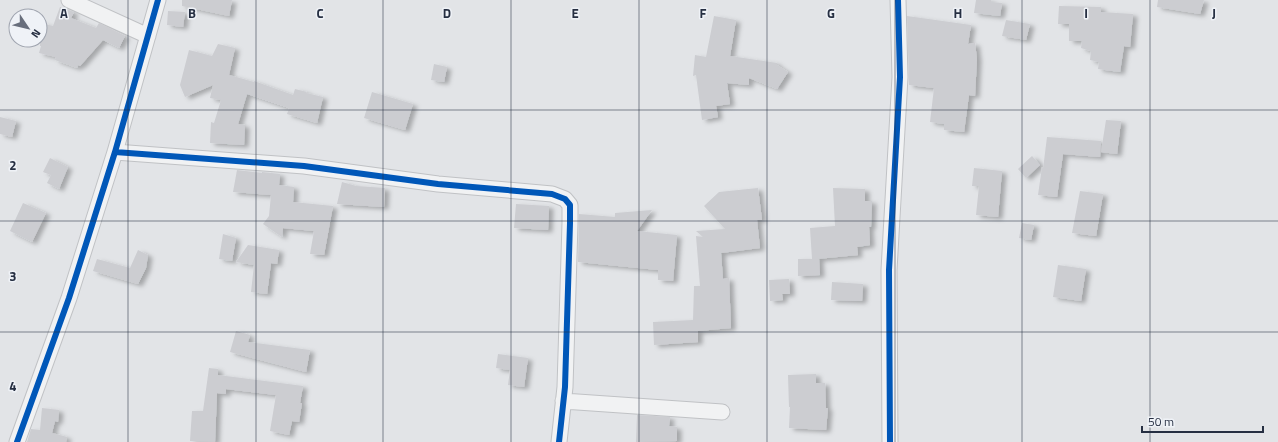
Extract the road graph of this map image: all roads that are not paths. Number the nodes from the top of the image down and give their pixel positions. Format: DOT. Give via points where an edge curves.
graph roads {
  1 [pos="69,0"];
  2 [pos="158,0"];
  3 [pos="898,0"];
  4 [pos="148,36"];
  5 [pos="115,152"];
  6 [pos="563,401"];
  7 [pos="722,412"];
  8 [pos="17,442"];
  9 [pos="559,442"];
  10 [pos="890,442"];
  1 -- 4 [label="street"];
  2 -- 4 [label="street"];
  3 -- 10 [label="street" via="900,77 889,270"];
  4 -- 5 [label="street"];
  5 -- 6 [label="street" via="304,166 438,184 552,194 566,199 570,205 570,223"];
  5 -- 8 [label="street" via="69,298"];
  6 -- 7 [label="street"];
  6 -- 9 [label="street"];
}
